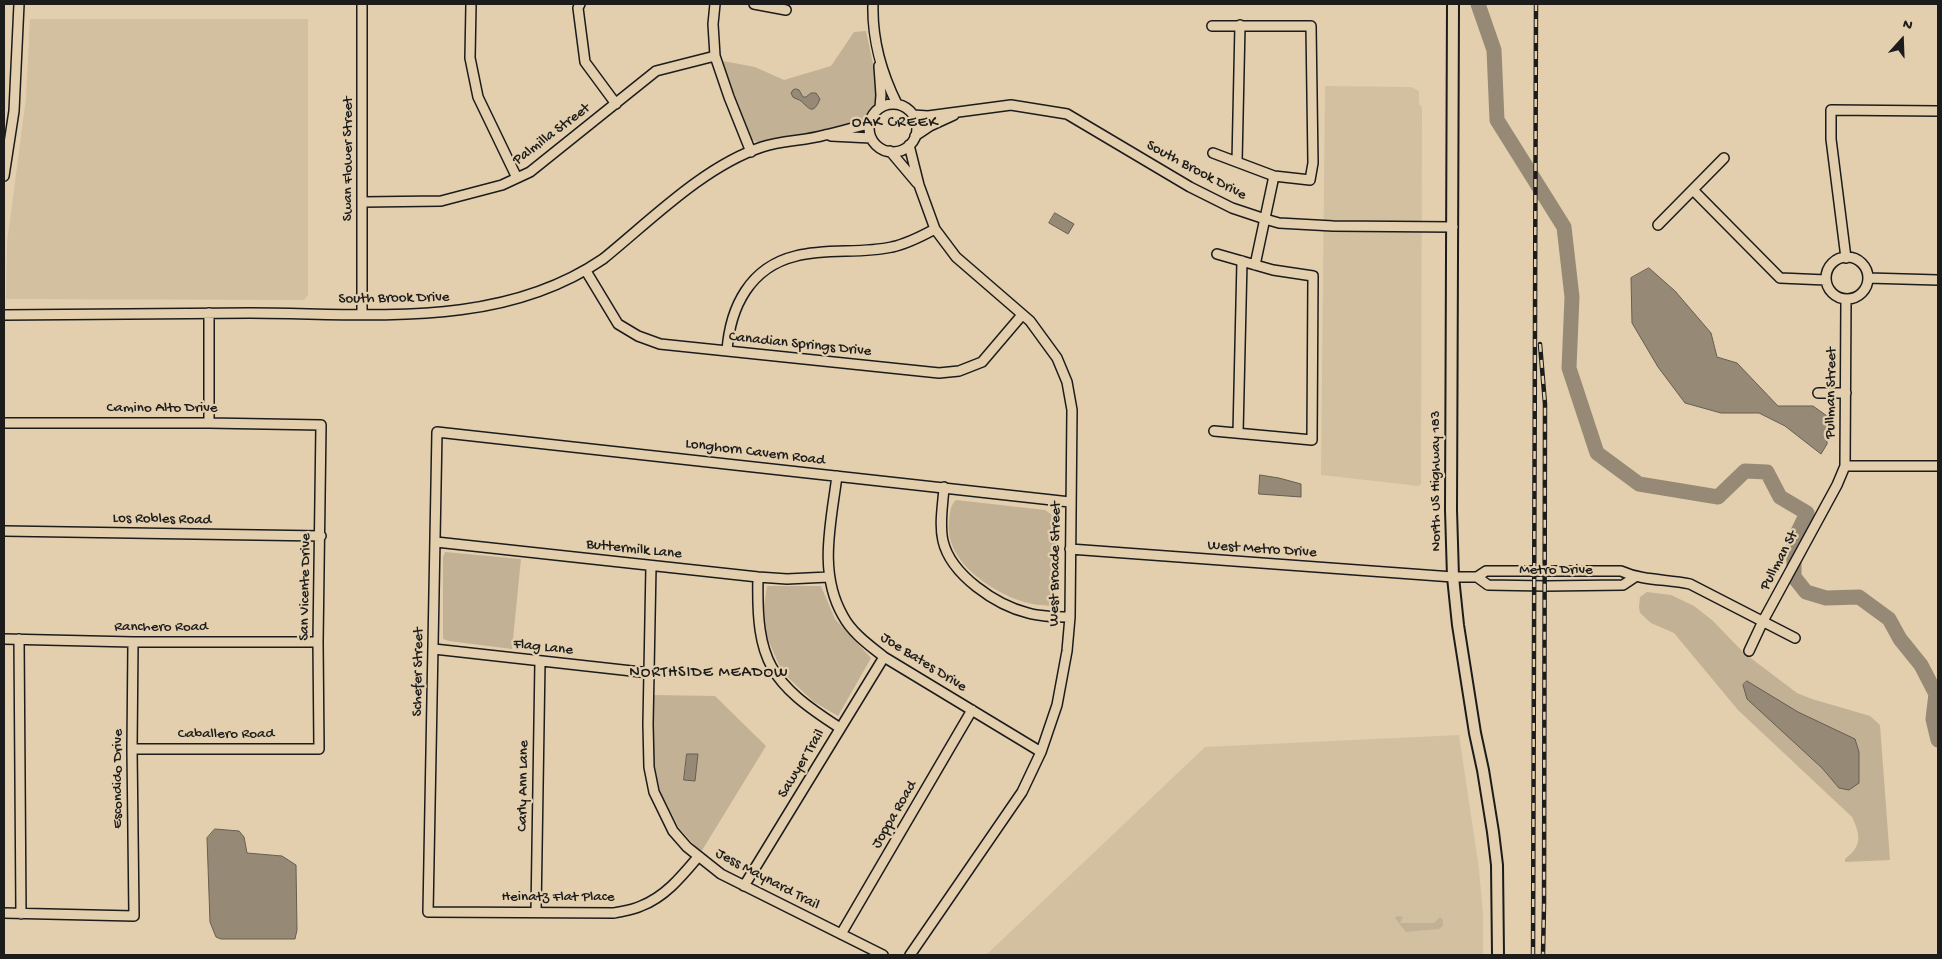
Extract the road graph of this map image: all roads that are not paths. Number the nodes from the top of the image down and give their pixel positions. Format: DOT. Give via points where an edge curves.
graph roads {
  1 [pos="19,4"];
  2 [pos="362,4"];
  3 [pos="471,4"];
  4 [pos="580,4"];
  5 [pos="715,4"];
  6 [pos="754,4"];
  7 [pos="873,4"];
  8 [pos="1454,4"];
  9 [pos="786,10"];
  10 [pos="1240,25"];
  11 [pos="1212,26"];
  12 [pos="878,51"];
  13 [pos="715,56"];
  14 [pos="616,104"];
  15 [pos="897,104"];
  16 [pos="880,108"];
  17 [pos="966,110"];
  18 [pos="1938,111"];
  19 [pos="913,115"];
  20 [pos="870,124"];
  21 [pos="826,135"];
  22 [pos="915,136"];
  23 [pos="871,138"];
  24 [pos="909,145"];
  25 [pos="890,151"];
  26 [pos="751,152"];
  27 [pos="1213,153"];
  28 [pos="1724,158"];
  29 [pos="1237,162"];
  30 [pos="4,176"];
  31 [pos="1274,176"];
  32 [pos="517,178"];
  33 [pos="919,185"];
  34 [pos="1693,190"];
  35 [pos="363,202"];
  36 [pos="1265,220"];
  37 [pos="1658,225"];
  38 [pos="1452,228"];
  39 [pos="935,229"];
  40 [pos="1217,254"];
  41 [pos="1846,258"];
  42 [pos="1242,261"];
  43 [pos="1255,264"];
  44 [pos="586,271"];
  45 [pos="1868,278"];
  46 [pos="1826,280"];
  47 [pos="1938,280"];
  48 [pos="1846,299"];
  49 [pos="209,313"];
  50 [pos="362,314"];
  51 [pos="4,315"];
  52 [pos="1022,315"];
  53 [pos="727,351"];
  54 [pos="1818,393"];
  55 [pos="1846,393"];
  56 [pos="4,423"];
  57 [pos="209,423"];
  58 [pos="321,425"];
  59 [pos="1214,431"];
  60 [pos="437,432"];
  61 [pos="1238,433"];
  62 [pos="1845,466"];
  63 [pos="1938,466"];
  64 [pos="837,476"];
  65 [pos="1837,485"];
  66 [pos="944,487"];
  67 [pos="1070,502"];
  68 [pos="4,532"];
  69 [pos="320,536"];
  70 [pos="436,542"];
  71 [pos="1070,550"];
  72 [pos="651,566"];
  73 [pos="758,577"];
  74 [pos="829,577"];
  75 [pos="1477,577"];
  76 [pos="1453,578"];
  77 [pos="1634,578"];
  78 [pos="1070,617"];
  79 [pos="1763,621"];
  80 [pos="1795,638"];
  81 [pos="4,639"];
  82 [pos="20,639"];
  83 [pos="133,642"];
  84 [pos="318,642"];
  85 [pos="434,649"];
  86 [pos="1749,651"];
  87 [pos="884,657"];
  88 [pos="540,661"];
  89 [pos="650,673"];
  90 [pos="972,710"];
  91 [pos="840,728"];
  92 [pos="132,749"];
  93 [pos="320,749"];
  94 [pos="1041,752"];
  95 [pos="698,857"];
  96 [pos="744,886"];
  97 [pos="428,912"];
  98 [pos="536,912"];
  99 [pos="4,913"];
  100 [pos="20,914"];
  101 [pos="841,934"];
  102 [pos="883,955"];
  103 [pos="910,955"];
  104 [pos="1498,955"];
  1 -- 30 [label="street" via="14,111"];
  2 -- 35 [label="street, Swan Flower Street"];
  3 -- 32 [label="street" via="470,58 478,97"];
  4 -- 14 [label="street" via="585,62"];
  5 -- 13 [label="street"];
  6 -- 9 [label="street"];
  7 -- 12 [label="street"];
  8 -- 38 [label="main road, North US Highway 183"];
  10 -- 11 [label="street"];
  10 -- 29 [label="street"];
  10 -- 31 [label="street" via="1311,26 1313,163 1310,180"];
  12 -- 15 [label="street"];
  12 -- 16 [label="street"];
  13 -- 14 [label="street, Palmilla Street" via="656,71"];
  13 -- 26 [label="street"];
  14 -- 32 [label="street, Palmilla Street" via="530,172"];
  15 -- 16 [label="street"];
  15 -- 19 [label="street"];
  16 -- 20 [label="street"];
  17 -- 19 [label="street, South Brook Drive"];
  17 -- 22 [label="street, South Brook Drive"];
  17 -- 36 [label="street, South Brook Drive" via="1011,105 1066,114 1190,187"];
  18 -- 41 [label="street" via="1832,110 1831,139"];
  19 -- 22 [label="street"];
  20 -- 21 [label="street, South Brook Drive"];
  20 -- 23 [label="street"];
  21 -- 23 [label="street, South Brook Drive"];
  21 -- 26 [label="street, South Brook Drive"];
  22 -- 24 [label="street"];
  23 -- 25 [label="street"];
  24 -- 25 [label="street"];
  24 -- 33 [label="street, West Broade Street"];
  25 -- 33 [label="street, West Broade Street"];
  26 -- 44 [label="street, South Brook Drive" via="708,173"];
  27 -- 29 [label="street"];
  28 -- 34 [label="street"];
  29 -- 31 [label="street"];
  31 -- 36 [label="street"];
  32 -- 35 [label="street, Palmilla Street" via="441,201"];
  33 -- 39 [label="street, West Broade Street"];
  34 -- 37 [label="street"];
  34 -- 46 [label="street" via="1780,278"];
  35 -- 50 [label="street, Swan Flower Street"];
  36 -- 38 [label="street, South Brook Drive" via="1333,226"];
  36 -- 43 [label="street"];
  38 -- 76 [label="main road, North US Highway 183"];
  39 -- 52 [label="street, West Broade Street" via="956,257"];
  39 -- 53 [label="street" via="892,247 796,256 767,268 744,290 730,324"];
  40 -- 42 [label="street"];
  41 -- 45 [label="street" via="1859,262"];
  41 -- 46 [label="street" via="1829,267"];
  42 -- 43 [label="street"];
  42 -- 61 [label="street"];
  43 -- 61 [label="street" via="1313,276 1312,440"];
  44 -- 50 [label="street, South Brook Drive" via="527,297 475,309 434,314"];
  44 -- 53 [label="street, Canadian Springs Drive" via="618,324 638,336 660,344"];
  45 -- 47 [label="street"];
  45 -- 48 [label="street" via="1862,293"];
  46 -- 48 [label="street" via="1831,292"];
  48 -- 55 [label="street, Pullman Street"];
  49 -- 50 [label="street, South Brook Drive"];
  49 -- 51 [label="street, South Brook Drive"];
  49 -- 57 [label="street"];
  52 -- 53 [label="street, Canadian Springs Drive" via="982,362 958,371 939,373"];
  52 -- 67 [label="street, West Broade Street" via="1057,358 1066,382 1072,410"];
  54 -- 55 [label="street"];
  55 -- 62 [label="street, Pullman Street"];
  56 -- 57 [label="street, Camino Alto Drive"];
  57 -- 58 [label="street, Camino Alto Drive"];
  58 -- 69 [label="street, San Vicente Drive"];
  59 -- 61 [label="street"];
  60 -- 64 [label="street, Longhorn Cavern Road"];
  60 -- 70 [label="street, Schefer Street"];
  62 -- 63 [label="street"];
  62 -- 65 [label="street, Pullman Street"];
  64 -- 66 [label="street, Longhorn Cavern Road"];
  64 -- 74 [label="street, Joe Bates Drive" via="827,557"];
  65 -- 79 [label="street, Pullman St"];
  66 -- 67 [label="street, Longhorn Cavern Road"];
  66 -- 78 [label="street" via="943,541 949,556 965,576 1010,607 1029,614"];
  67 -- 71 [label="street, West Broade Street"];
  68 -- 69 [label="street, Los Robles Road"];
  69 -- 84 [label="street, San Vicente Drive"];
  70 -- 72 [label="street, Buttermilk Lane"];
  70 -- 85 [label="street, Schefer Street"];
  71 -- 76 [label="street, West Metro Drive"];
  71 -- 78 [label="street, West Broade Street"];
  72 -- 73 [label="street, Buttermilk Lane"];
  72 -- 89 [label="street, Jess Maynard Trail"];
  73 -- 74 [label="street, Buttermilk Lane" via="787,580"];
  73 -- 91 [label="street" via="759,631 771,667 798,699"];
  74 -- 87 [label="street, Joe Bates Drive" via="843,618"];
  75 -- 76 [label="street, Metro Drive"];
  75 -- 77 [label="street, Metro Drive" via="1486,570 1621,572"];
  75 -- 77 [label="street, Metro Drive" via="1488,585 1546,586 1623,585"];
  76 -- 104 [label="main road, North US Highway 183" via="1465,678 1493,832 1499,897"];
  77 -- 79 [label="street, Metro Drive" via="1690,584"];
  78 -- 94 [label="street, West Broade Street" via="1068,651 1057,705"];
  79 -- 80 [label="street, Metro Drive"];
  79 -- 86 [label="street, Pullman St"];
  81 -- 82 [label="street, Ranchero Road"];
  82 -- 83 [label="street, Ranchero Road"];
  82 -- 100 [label="street"];
  83 -- 84 [label="street, Ranchero Road"];
  83 -- 92 [label="street, Escondido Drive"];
  84 -- 93 [label="street, San Vicente Drive"];
  85 -- 88 [label="street, Flag Lane"];
  85 -- 97 [label="street, Schefer Street"];
  87 -- 90 [label="street, Joe Bates Drive"];
  87 -- 91 [label="street, Sawyer Trail"];
  88 -- 89 [label="street, Flag Lane"];
  88 -- 98 [label="street, Carly Ann Lane"];
  89 -- 95 [label="street, Jess Maynard Trail" via="648,744 654,792 673,831"];
  90 -- 94 [label="street, Joe Bates Drive"];
  90 -- 101 [label="street, Joppa Road"];
  91 -- 96 [label="street, Sawyer Trail"];
  92 -- 93 [label="street, Caballero Road"];
  92 -- 100 [label="street, Escondido Drive" via="134,916"];
  94 -- 103 [label="street, West Broade Street" via="1022,792"];
  95 -- 96 [label="street, Jess Maynard Trail" via="720,874"];
  95 -- 98 [label="street, Heinatz Flat Place" via="675,883 642,906 614,913"];
  96 -- 101 [label="street, Jess Maynard Trail"];
  97 -- 98 [label="street, Heinatz Flat Place"];
  99 -- 100 [label="street"];
  101 -- 102 [label="street, Jess Maynard Trail"];
}
